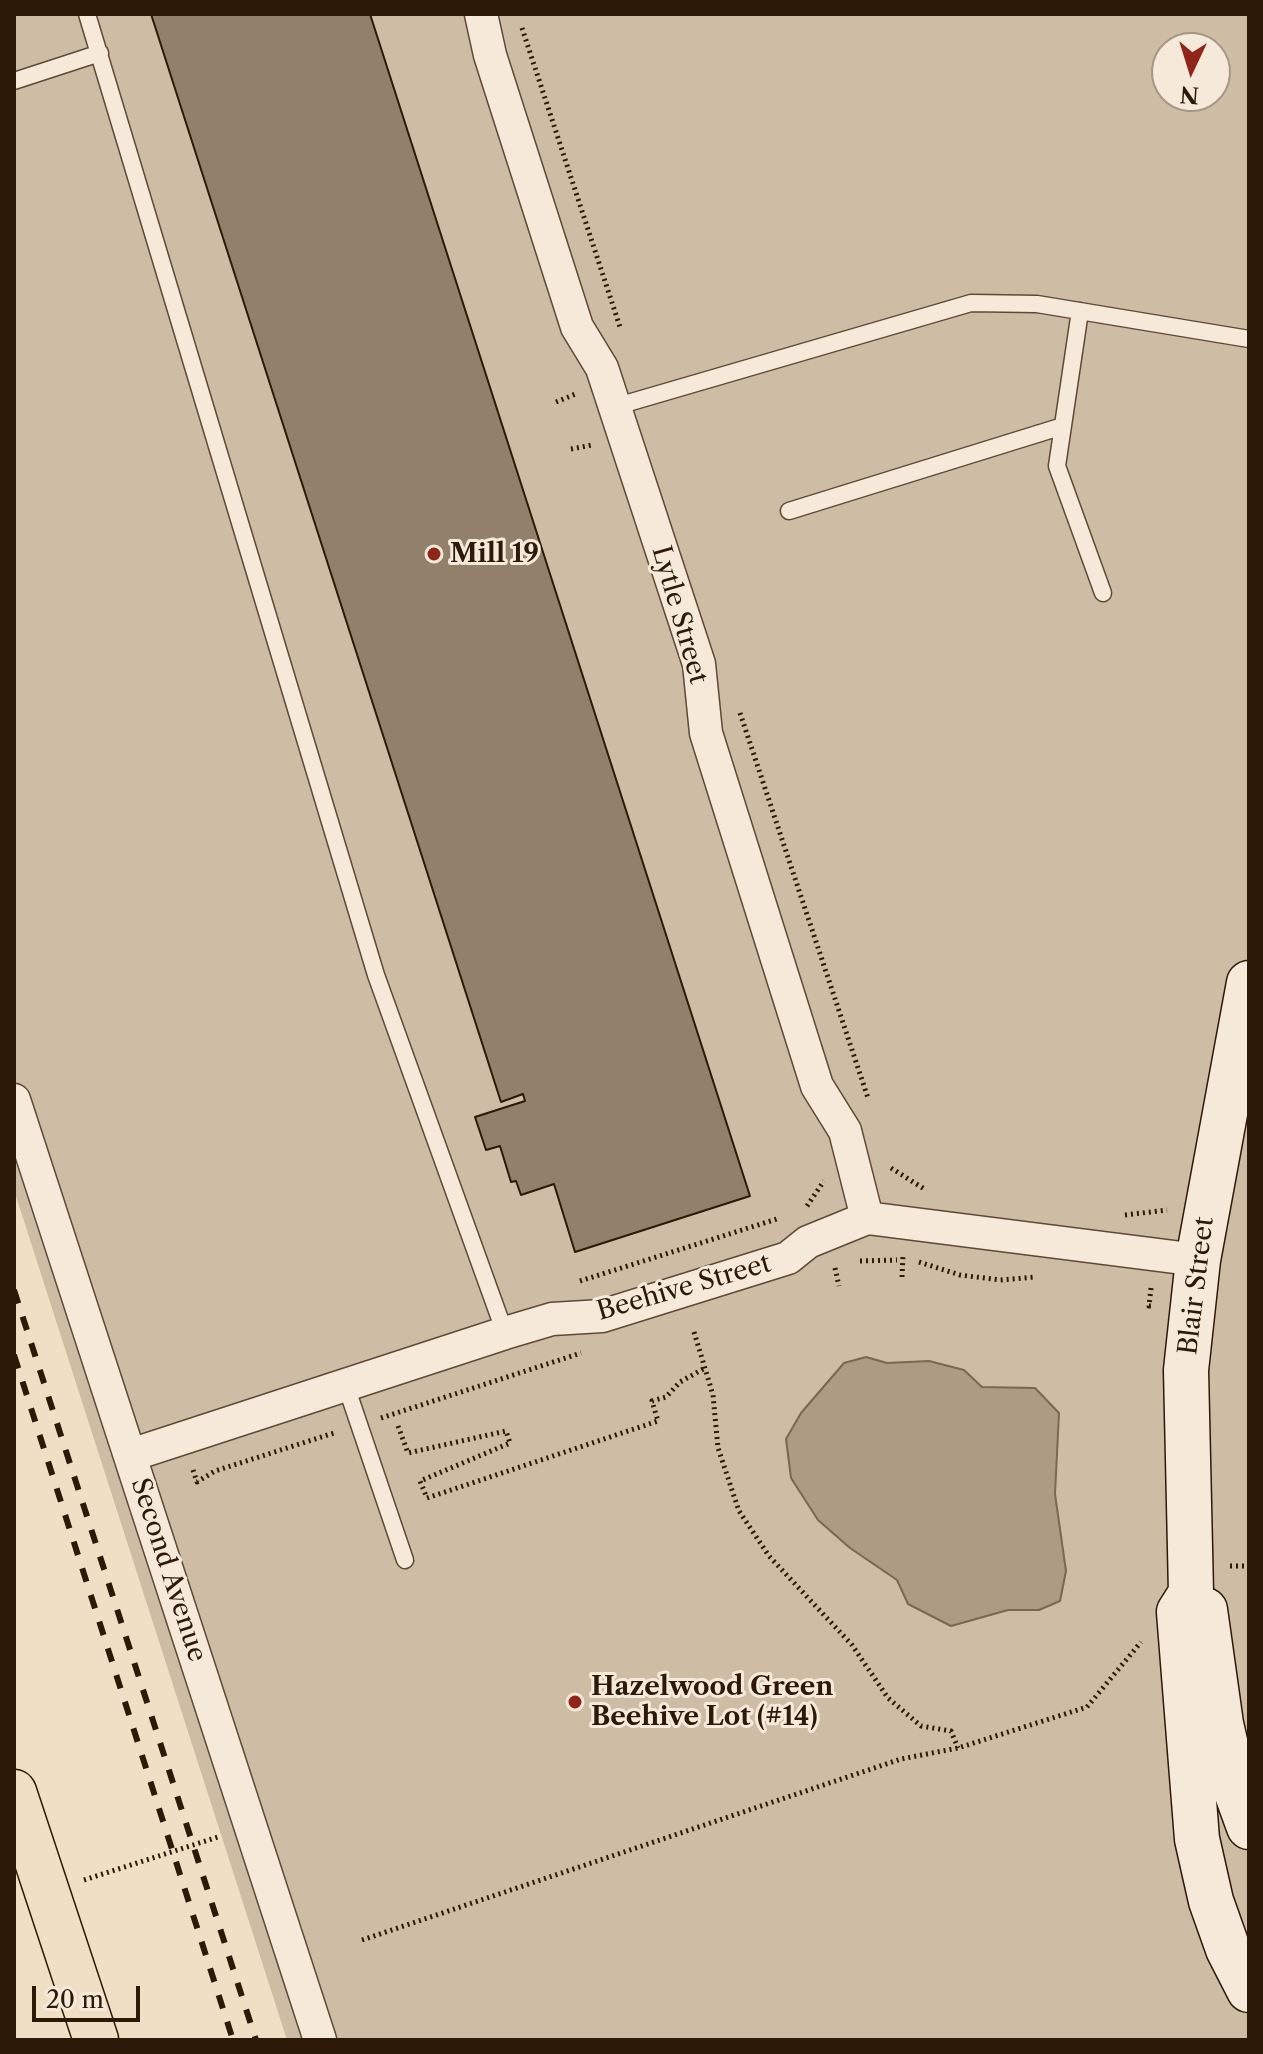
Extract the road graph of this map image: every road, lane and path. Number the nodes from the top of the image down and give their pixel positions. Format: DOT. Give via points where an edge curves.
graph roads {
  1 [pos="87,14"];
  2 [pos="481,14"];
  3 [pos="520,21"];
  4 [pos="100,53"];
  5 [pos="14,81"];
  6 [pos="1080,311"];
  7 [pos="622,334"];
  8 [pos="1249,339"];
  9 [pos="576,380"];
  10 [pos="601,405"];
  11 [pos="1063,426"];
  12 [pos="789,511"];
  13 [pos="1103,593"];
  14 [pos="737,704"];
  15 [pos="1249,983"];
  16 [pos="14,1100"];
  17 [pos="873,1113"];
  18 [pos="886,1156"];
  19 [pos="827,1178"];
  20 [pos="907,1179"];
  21 [pos="803,1211"];
  22 [pos="788,1215"];
  23 [pos="867,1218"];
  24 [pos="1198,1260"];
  25 [pos="828,1273"];
  26 [pos="1046,1278"];
  27 [pos="579,1282"];
  28 [pos="1140,1287"];
  29 [pos="1151,1288"];
  30 [pos="694,1332"];
  31 [pos="505,1333"];
  32 [pos="597,1348"];
  33 [pos="705,1368"];
  34 [pos="346,1386"];
  35 [pos="359,1425"];
  36 [pos="398,1426"];
  37 [pos="131,1455"];
  38 [pos="197,1482"];
  39 [pos="1232,1552"];
  40 [pos="405,1560"];
  41 [pos="1235,1577"];
  42 [pos="1191,1593"];
  43 [pos="1145,1638"];
  44 [pos="958,1748"];
  45 [pos="14,1792"];
  46 [pos="1249,1827"];
  47 [pos="218,1837"];
  48 [pos="84,1880"];
  49 [pos="362,1940"];
  50 [pos="1249,1990"];
  51 [pos="96,2040"];
  52 [pos="320,2040"];
  1 -- 4 [label="lane"];
  2 -- 10 [label="street, Lytle Street" via="577,327 602,368"];
  3 -- 7 [label="path"];
  4 -- 5 [label="lane"];
  4 -- 31 [label="lane" via="376,975"];
  6 -- 8 [label="lane"];
  6 -- 10 [label="lane" via="971,303"];
  6 -- 11 [label="lane"];
  9 -- 10 [label="path"];
  10 -- 23 [label="street, Lytle Street" via="699,664 706,733 817,1086 845,1131"];
  11 -- 12 [label="lane"];
  11 -- 13 [label="lane" via="1057,466"];
  14 -- 17 [label="path"];
  15 -- 24 [label="street, Blair Street"];
  16 -- 37 [label="street, Second Avenue"];
  18 -- 20 [label="path" via="891,1170"];
  19 -- 21 [label="path"];
  22 -- 27 [label="path"];
  23 -- 24 [label="street, Beehive Street"];
  23 -- 31 [label="street, Beehive Street" via="808,1242 788,1258 602,1316 552,1319"];
  24 -- 42 [label="street, Blair Street" via="1186,1370"];
  25 -- 26 [label="path" via="860,1260 891,1259 1000,1280"];
  28 -- 29 [label="path"];
  30 -- 33 [label="path"];
  31 -- 34 [label="street, Beehive Street"];
  32 -- 35 [label="path"];
  33 -- 36 [label="path" via="666,1397 652,1401 658,1421 427,1498 420,1481 510,1443 506,1431 408,1453"];
  33 -- 44 [label="path" via="718,1448 739,1511 754,1534 852,1645 888,1698 921,1726 951,1731"];
  34 -- 35 [label="lane"];
  34 -- 37 [label="street, Beehive Street"];
  35 -- 38 [label="path" via="215,1471"];
  35 -- 40 [label="lane"];
  37 -- 52 [label="street, Second Avenue"];
  39 -- 41 [label="path"];
  42 -- 46 [label="street, Blair Street" via="1204,1610 1221,1724"];
  42 -- 50 [label="street, Blair Street" via="1179,1612 1197,1839 1211,1901"];
  43 -- 44 [label="path" via="1087,1707"];
  44 -- 49 [label="path" via="901,1759"];
  45 -- 51 [label="main road"];
  47 -- 48 [label="path, bridge"];
}
